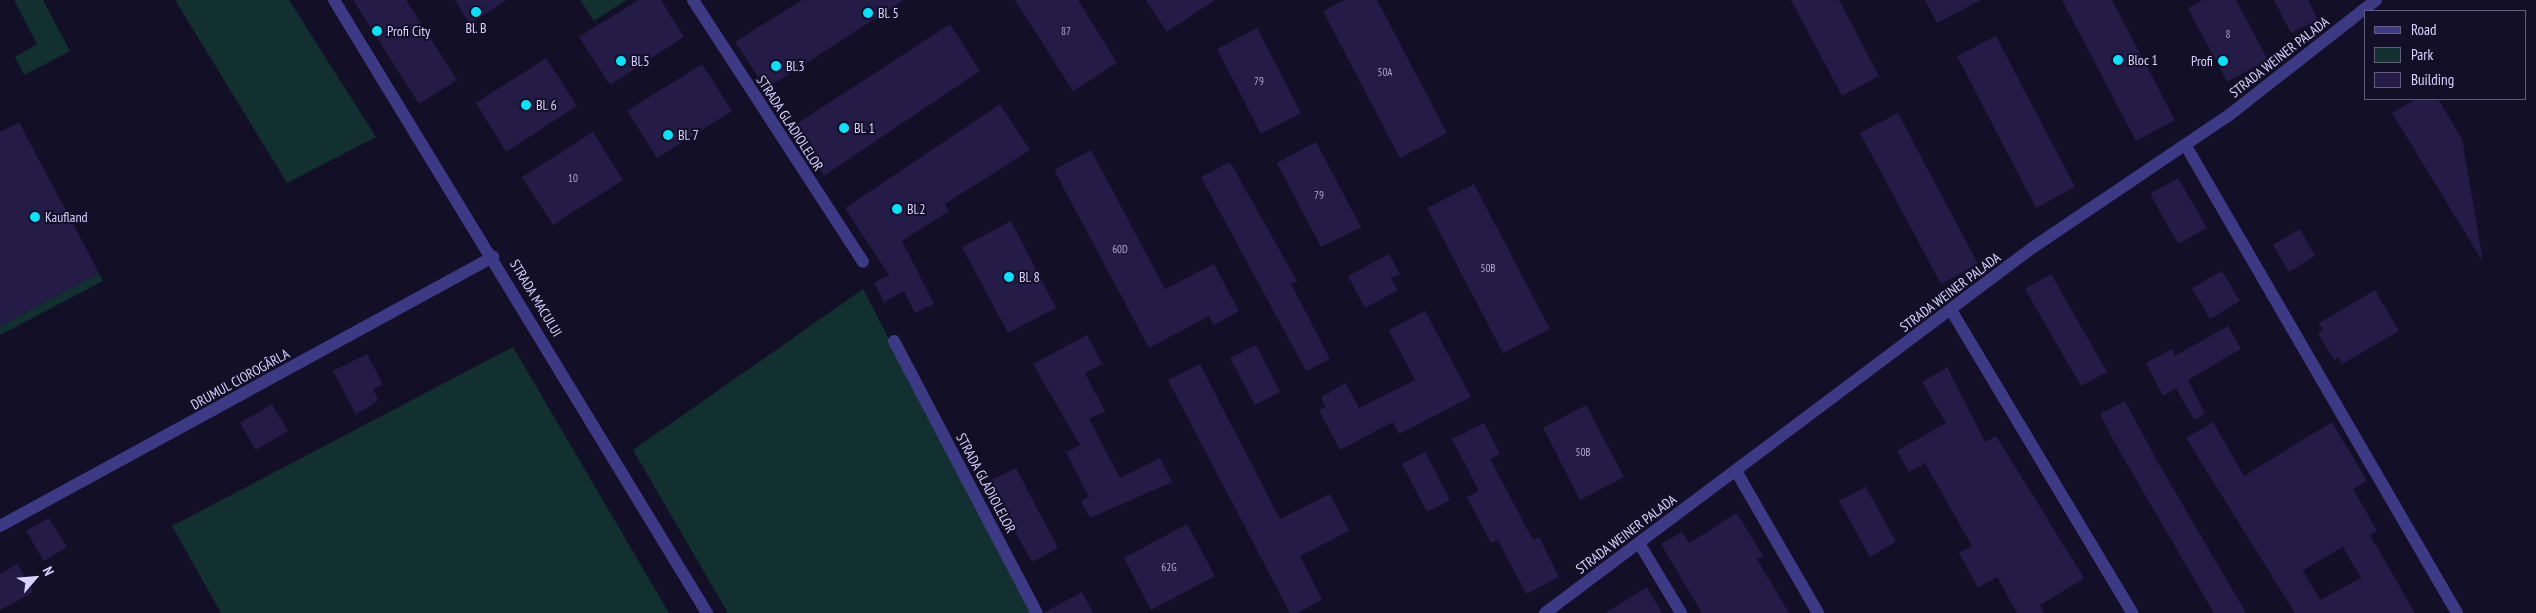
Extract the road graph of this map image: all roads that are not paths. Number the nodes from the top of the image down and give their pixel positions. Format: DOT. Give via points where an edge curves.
graph roads {
  1 [pos="334,0"];
  2 [pos="692,0"];
  3 [pos="2376,0"];
  4 [pos="2186,146"];
  5 [pos="493,257"];
  6 [pos="863,262"];
  7 [pos="1951,310"];
  8 [pos="894,341"];
  9 [pos="1736,470"];
  10 [pos="0,526"];
  11 [pos="1639,543"];
  12 [pos="707,613"];
  13 [pos="1037,613"];
  14 [pos="1545,613"];
  15 [pos="1681,613"];
  16 [pos="1818,613"];
  17 [pos="2132,613"];
  18 [pos="2457,613"];
  1 -- 5 [label="street, STRADA MACULUI"];
  2 -- 6 [label="street, STRADA GLADIOLELOR"];
  3 -- 4 [label="street, STRADA WEINER PALADA"];
  4 -- 7 [label="street, STRADA WEINER PALADA" via="2051,234"];
  4 -- 18 [label="street"];
  5 -- 10 [label="street, DRUMUL CIOROGÂRLA"];
  5 -- 12 [label="street, STRADA MACULUI"];
  7 -- 9 [label="street, STRADA WEINER PALADA"];
  7 -- 17 [label="street"];
  8 -- 13 [label="street, STRADA GLADIOLELOR"];
  9 -- 11 [label="street, STRADA WEINER PALADA"];
  9 -- 16 [label="street"];
  11 -- 14 [label="street, STRADA WEINER PALADA"];
  11 -- 15 [label="street"];
}
